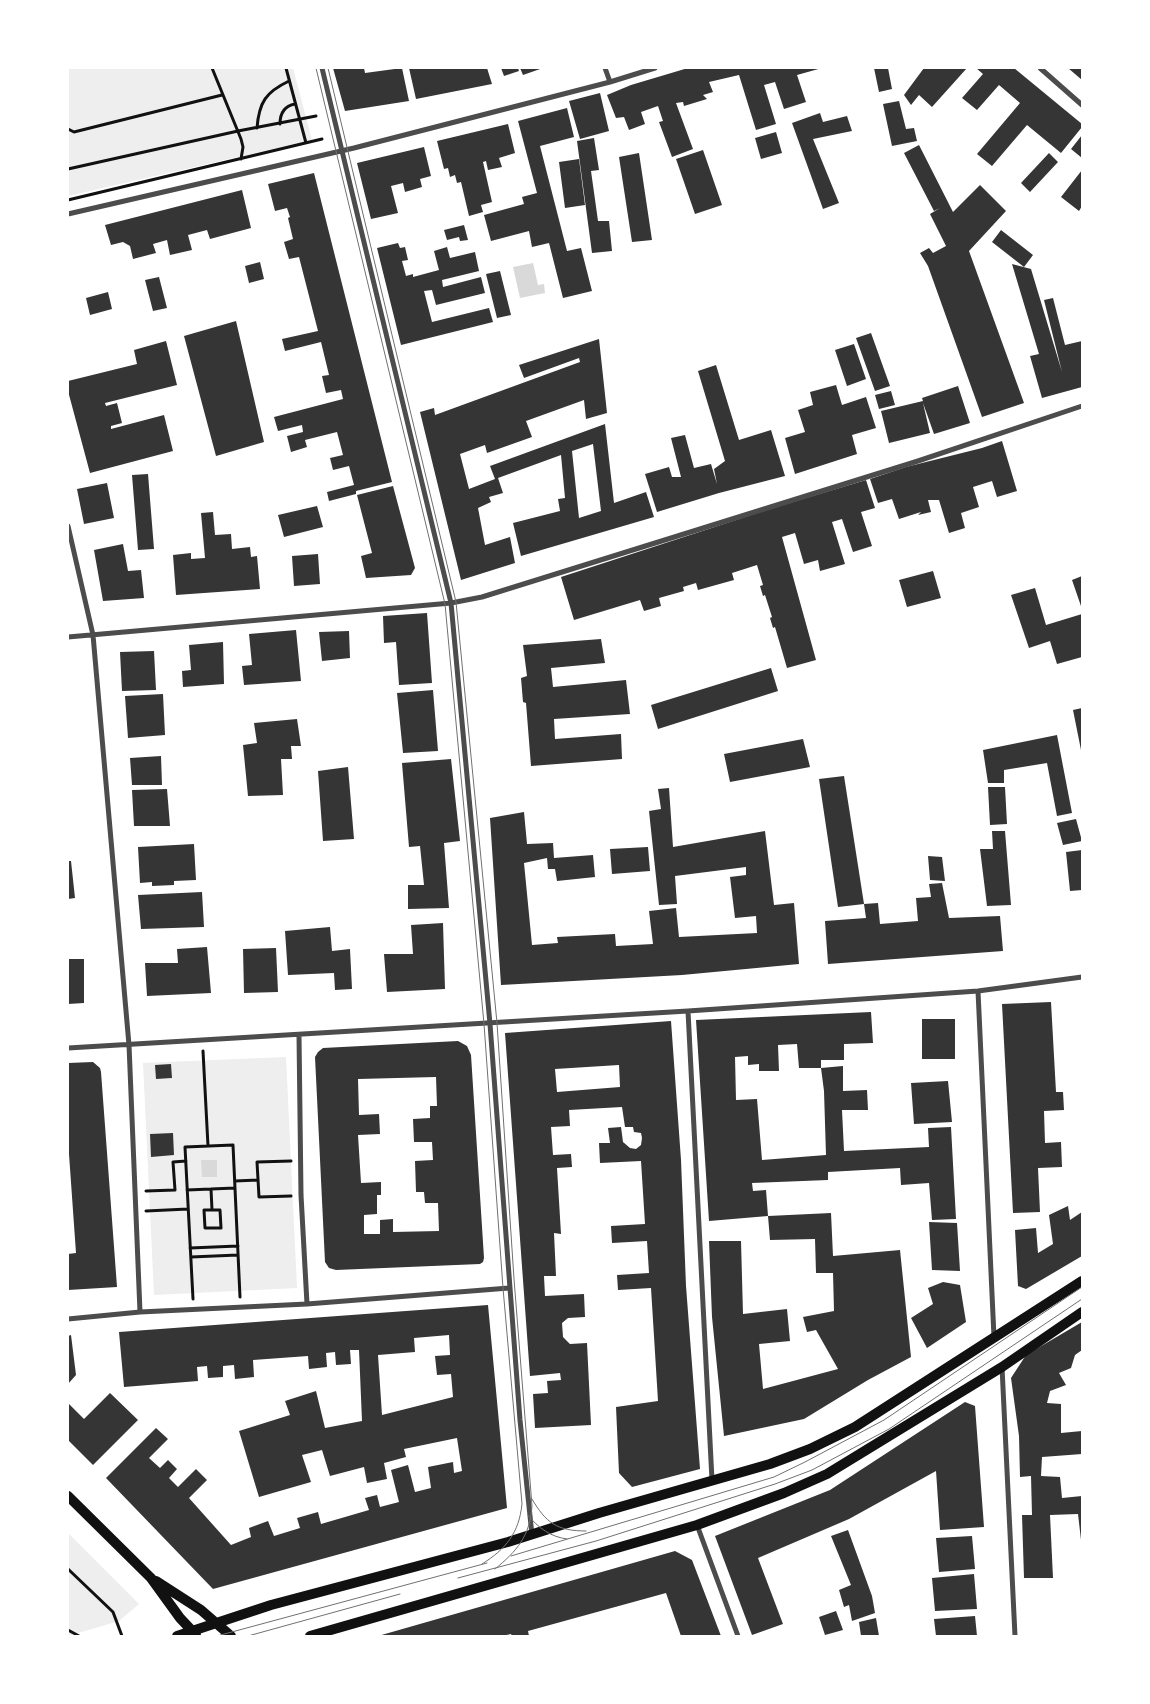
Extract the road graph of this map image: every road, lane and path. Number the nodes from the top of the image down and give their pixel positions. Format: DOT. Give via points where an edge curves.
graph roads {
  1 [pos="212,68"];
  2 [pos="286,68"];
  3 [pos="322,68"];
  4 [pos="605,68"];
  5 [pos="655,68"];
  6 [pos="1040,68"];
  7 [pos="289,81"];
  8 [pos="610,82"];
  9 [pos="222,95"];
  10 [pos="295,104"];
  11 [pos="1082,106"];
  12 [pos="316,116"];
  13 [pos="300,120"];
  14 [pos="280,124"];
  15 [pos="257,128"];
  16 [pos="68,129"];
  17 [pos="238,131"];
  18 [pos="322,139"];
  19 [pos="306,142"];
  20 [pos="342,151"];
  21 [pos="240,159"];
  22 [pos="68,169"];
  23 [pos="68,200"];
  24 [pos="68,214"];
  25 [pos="1082,406"];
  26 [pos="68,526"];
  27 [pos="451,603"];
  28 [pos="93,634"];
  29 [pos="68,637"];
  30 [pos="1082,977"];
  31 [pos="978,990"];
  32 [pos="688,1011"];
  33 [pos="490,1024"];
  34 [pos="299,1035"];
  35 [pos="203,1040"];
  36 [pos="129,1045"];
  37 [pos="68,1048"];
  38 [pos="208,1146"];
  39 [pos="301,1160"];
  40 [pos="186,1161"];
  41 [pos="258,1180"];
  42 [pos="235,1181"];
  43 [pos="235,1188"];
  44 [pos="211,1189"];
  45 [pos="187,1190"];
  46 [pos="135,1191"];
  47 [pos="301,1195"];
  48 [pos="188,1209"];
  49 [pos="212,1210"];
  50 [pos="136,1211"];
  51 [pos="238,1246"];
  52 [pos="190,1248"];
  53 [pos="238,1255"];
  54 [pos="191,1257"];
  55 [pos="1082,1281"];
  56 [pos="509,1288"];
  57 [pos="307,1304"];
  58 [pos="241,1307"];
  59 [pos="193,1309"];
  60 [pos="140,1312"];
  61 [pos="1082,1312"];
  62 [pos="68,1319"];
  63 [pos="994,1339"];
  64 [pos="1002,1366"];
  65 [pos="712,1480"];
  66 [pos="68,1496"];
  67 [pos="697,1525"];
  68 [pos="532,1535"];
  69 [pos="68,1569"];
  70 [pos="151,1578"];
  71 [pos="217,1623"];
  72 [pos="68,1630"];
  73 [pos="195,1634"];
  74 [pos="79,1636"];
  75 [pos="122,1636"];
  76 [pos="177,1636"];
  77 [pos="231,1636"];
  78 [pos="310,1636"];
  79 [pos="738,1636"];
  80 [pos="1015,1636"];
  1 -- 9 [label="path"];
  2 -- 7 [label="path"];
  3 -- 20 [label="street"];
  4 -- 8 [label="street"];
  5 -- 8 [label="street"];
  6 -- 11 [label="street"];
  7 -- 10 [label="path"];
  7 -- 15 [label="path" via="268,93 258,115"];
  8 -- 20 [label="street"];
  9 -- 16 [label="path" via="74,132"];
  9 -- 17 [label="path"];
  10 -- 13 [label="path"];
  10 -- 14 [label="path" via="284,110"];
  12 -- 13 [label="path"];
  13 -- 14 [label="path"];
  13 -- 19 [label="path"];
  14 -- 15 [label="path"];
  15 -- 17 [label="path"];
  17 -- 21 [label="path" via="243,147"];
  17 -- 22 [label="path"];
  18 -- 19 [label="path"];
  19 -- 21 [label="path"];
  20 -- 24 [label="street"];
  20 -- 27 [label="street"];
  21 -- 23 [label="path"];
  25 -- 27 [label="street" via="482,598"];
  26 -- 28 [label="street"];
  27 -- 28 [label="street"];
  27 -- 33 [label="street"];
  28 -- 29 [label="street"];
  28 -- 36 [label="street"];
  30 -- 31 [label="street"];
  31 -- 32 [label="street"];
  31 -- 63 [label="street"];
  32 -- 33 [label="street"];
  32 -- 65 [label="street"];
  33 -- 34 [label="street"];
  33 -- 56 [label="street"];
  34 -- 35 [label="street"];
  34 -- 39 [label="street"];
  35 -- 36 [label="street"];
  35 -- 38 [label="path"];
  36 -- 37 [label="street"];
  36 -- 46 [label="street"];
  38 -- 40 [label="path" via="185,1147"];
  38 -- 42 [label="path" via="233,1145"];
  39 -- 41 [label="path" via="257,1162"];
  39 -- 47 [label="street"];
  40 -- 45 [label="path"];
  40 -- 46 [label="path" via="173,1162 175,1190"];
  41 -- 42 [label="path"];
  41 -- 47 [label="path" via="259,1197"];
  42 -- 43 [label="path"];
  43 -- 44 [label="path"];
  43 -- 51 [label="path"];
  44 -- 45 [label="path"];
  44 -- 49 [label="path"];
  45 -- 48 [label="path"];
  46 -- 50 [label="street"];
  47 -- 57 [label="street"];
  48 -- 50 [label="path"];
  48 -- 52 [label="path"];
  49 -- 49 [label="path" via="220,1210 221,1228 205,1228 204,1210"];
  50 -- 60 [label="street"];
  51 -- 52 [label="path"];
  51 -- 53 [label="path"];
  52 -- 54 [label="path"];
  53 -- 54 [label="path"];
  53 -- 58 [label="path"];
  54 -- 59 [label="path"];
  55 -- 63 [label="main road"];
  56 -- 57 [label="street"];
  56 -- 68 [label="street"];
  57 -- 58 [label="street"];
  58 -- 59 [label="street"];
  59 -- 60 [label="street"];
  60 -- 62 [label="street"];
  61 -- 64 [label="main road"];
  63 -- 65 [label="main road" via="855,1426 810,1449"];
  64 -- 67 [label="main road" via="827,1474"];
  64 -- 80 [label="street"];
  65 -- 68 [label="main road"];
  66 -- 70 [label="main road"];
  67 -- 78 [label="main road"];
  67 -- 79 [label="street"];
  68 -- 71 [label="main road" via="271,1605"];
  69 -- 75 [label="path" via="113,1612"];
  70 -- 71 [label="main road"];
  70 -- 73 [label="main road"];
  71 -- 73 [label="main road"];
  71 -- 77 [label="main road"];
  72 -- 74 [label="path"];
  73 -- 76 [label="main road"];
}
